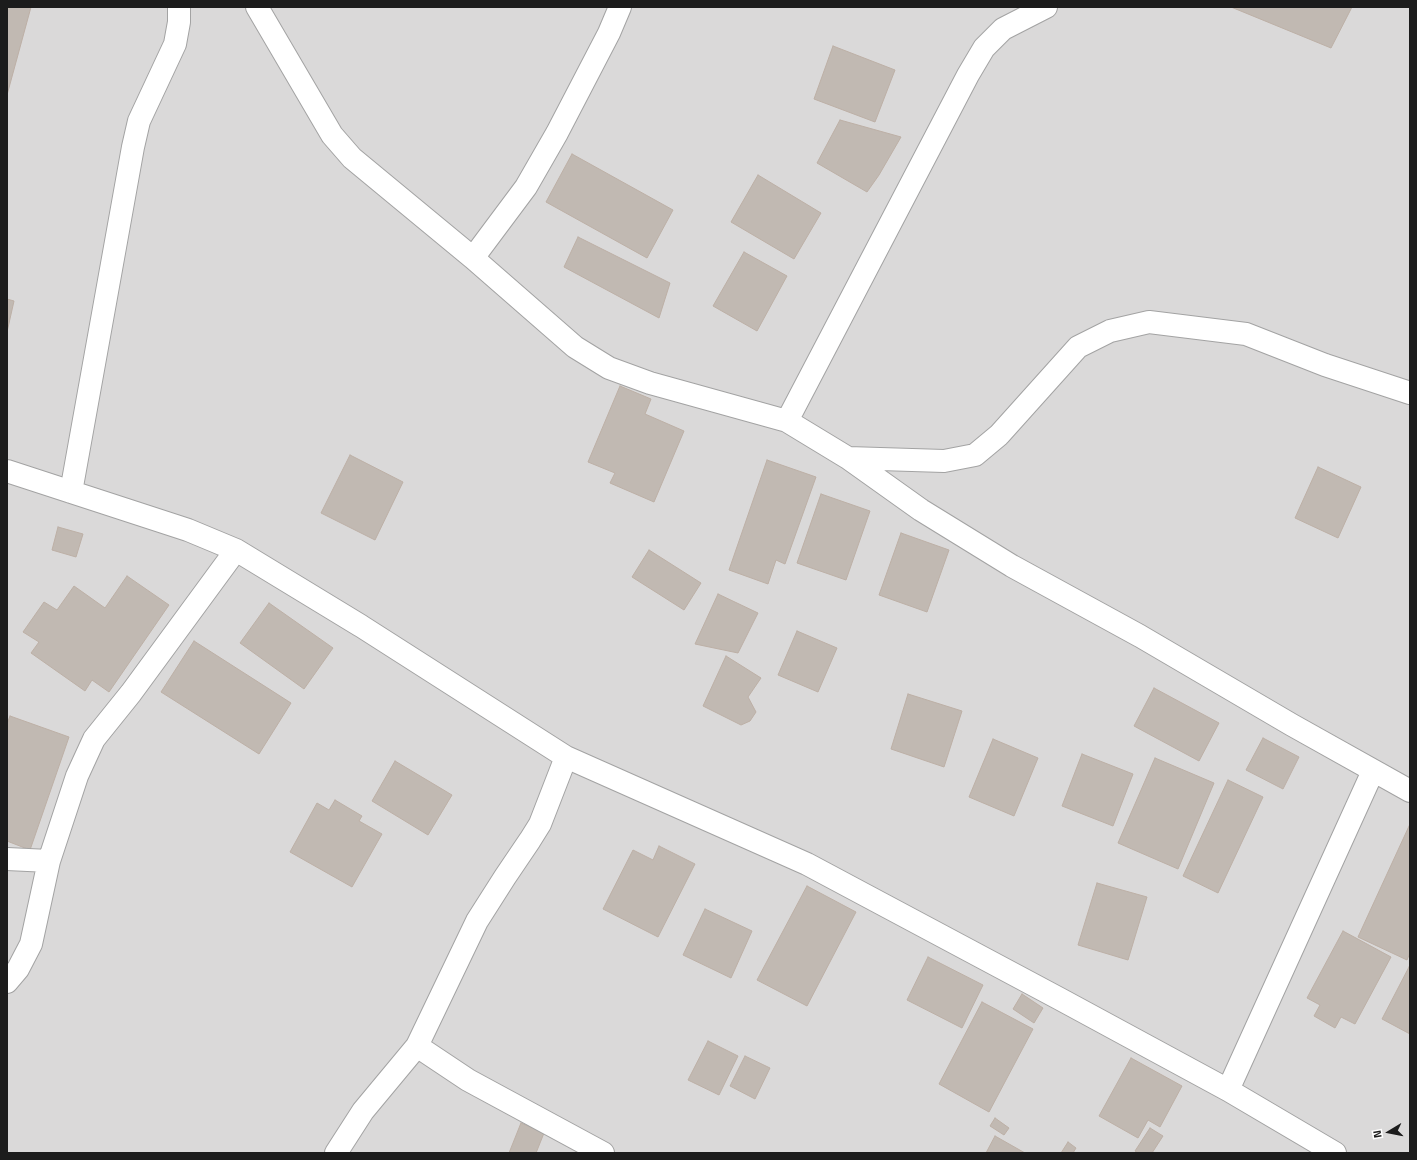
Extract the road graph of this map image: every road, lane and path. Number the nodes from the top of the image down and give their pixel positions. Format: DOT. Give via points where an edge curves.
graph roads {
  1 [pos="179,7"];
  2 [pos="257,7"];
  3 [pos="620,7"];
  4 [pos="1046,7"];
  5 [pos="473,258"];
  6 [pos="1410,393"];
  7 [pos="787,421"];
  8 [pos="848,458"];
  9 [pos="7,471"];
  10 [pos="71,492"];
  11 [pos="236,550"];
  12 [pos="566,757"];
  13 [pos="1373,771"];
  14 [pos="1410,791"];
  15 [pos="7,859"];
  16 [pos="49,861"];
  17 [pos="7,982"];
  18 [pos="418,1046"];
  19 [pos="1228,1090"];
  20 [pos="336,1153"];
  21 [pos="603,1153"];
  22 [pos="1335,1153"];
  1 -- 10 [label="street" via="175,44 140,121 133,147"];
  2 -- 5 [label="street" via="332,135 352,158"];
  3 -- 5 [label="street" via="546,153 526,187"];
  4 -- 7 [label="street" via="1002,29 984,48"];
  5 -- 7 [label="street" via="575,347 609,368 650,383"];
  6 -- 8 [label="street" via="1325,365 1246,334 1149,322 1110,331 1078,347 1000,435 975,455 944,461"];
  7 -- 8 [label="street"];
  8 -- 13 [label="street" via="921,510 1012,566 1133,632"];
  9 -- 10 [label="street"];
  10 -- 11 [label="street" via="188,530"];
  11 -- 12 [label="street" via="362,626"];
  11 -- 16 [label="street" via="94,739 76,776"];
  12 -- 18 [label="street" via="540,824 477,921"];
  12 -- 19 [label="street" via="807,864"];
  13 -- 14 [label="street"];
  13 -- 19 [label="street"];
  15 -- 16 [label="street"];
  16 -- 17 [label="street" via="31,944 18,969"];
  18 -- 20 [label="street" via="363,1110"];
  18 -- 21 [label="street" via="468,1080"];
  19 -- 22 [label="street"];
}
